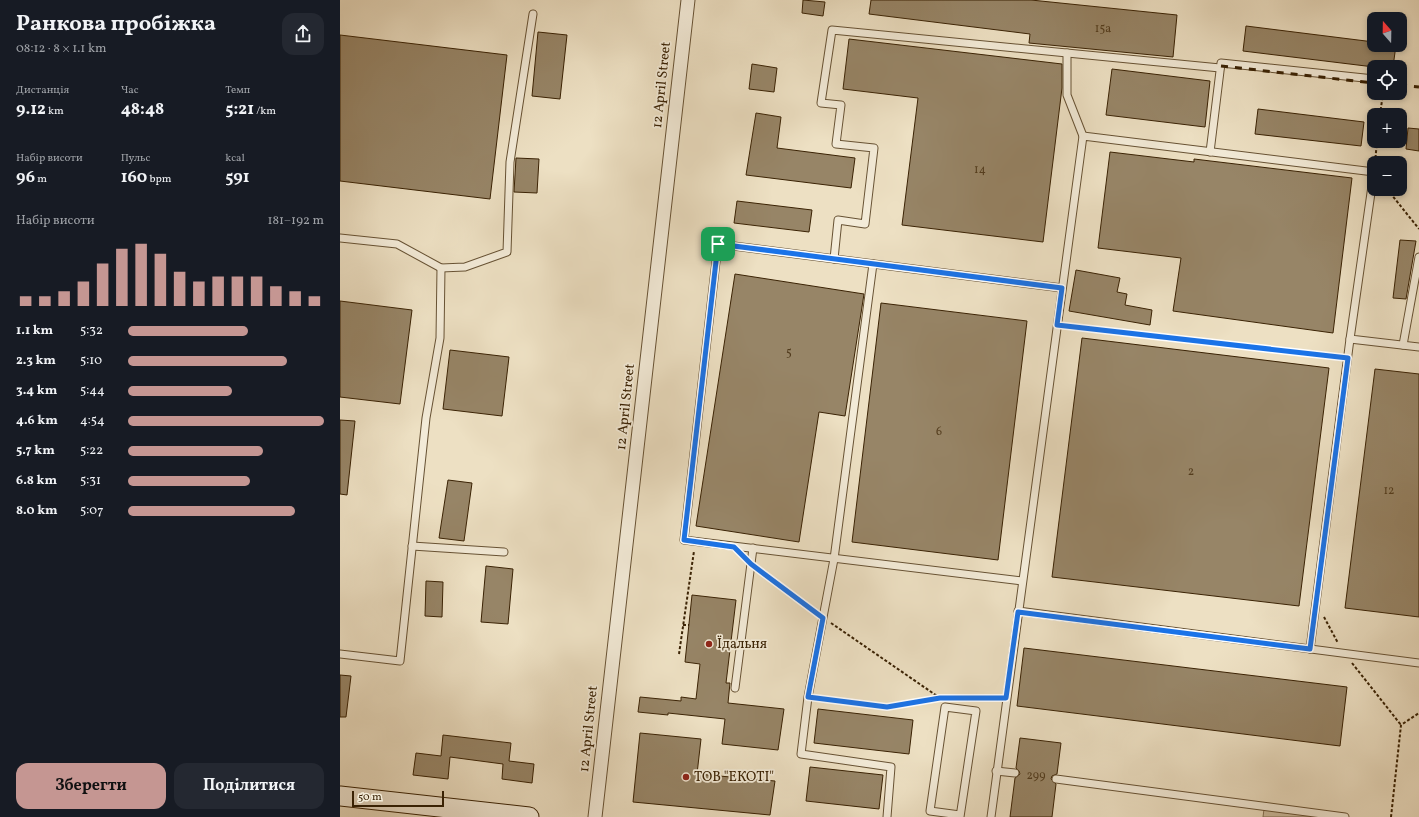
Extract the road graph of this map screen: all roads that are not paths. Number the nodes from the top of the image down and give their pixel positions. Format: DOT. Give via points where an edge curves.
graph roads {
  1 [pos="688,0"];
  2 [pos="533,14"];
  3 [pos="1067,53"];
  4 [pos="1220,68"];
  5 [pos="1367,78"];
  6 [pos="1083,136"];
  7 [pos="1210,152"];
  8 [pos="340,238"];
  9 [pos="1419,257"];
  10 [pos="834,259"];
  11 [pos="872,264"];
  12 [pos="441,268"];
  13 [pos="1062,288"];
  14 [pos="1350,339"];
  15 [pos="1403,345"];
  16 [pos="1419,347"];
  17 [pos="412,546"];
  18 [pos="753,548"];
  19 [pos="504,552"];
  20 [pos="834,559"];
  21 [pos="1022,581"];
  22 [pos="1018,612"];
  23 [pos="1310,649"];
  24 [pos="340,654"];
  25 [pos="1419,663"];
  26 [pos="735,688"];
  27 [pos="996,771"];
  28 [pos="1015,773"];
  29 [pos="1056,779"];
  30 [pos="340,796"];
  31 [pos="960,816"];
  32 [pos="529,817"];
  33 [pos="595,817"];
  34 [pos="887,817"];
  35 [pos="991,817"];
  36 [pos="1345,817"];
  1 -- 33 [label="street, 12 April Street"];
  2 -- 12 [label="lane" via="510,162 507,252 465,267"];
  3 -- 4 [label="lane"];
  3 -- 6 [label="lane" via="1067,95"];
  3 -- 10 [label="lane" via="832,30 821,103 841,106 836,144 874,148 866,224 838,220"];
  4 -- 5 [label="lane" via="1221,63"];
  4 -- 7 [label="lane"];
  6 -- 7 [label="lane"];
  6 -- 13 [label="lane"];
  7 -- 14 [label="lane" via="1374,172"];
  8 -- 12 [label="lane" via="397,244"];
  9 -- 15 [label="lane"];
  10 -- 11 [label="lane"];
  10 -- 18 [label="lane" via="718,244 684,540"];
  11 -- 13 [label="lane"];
  11 -- 20 [label="lane"];
  12 -- 17 [label="lane" via="440,338 426,418"];
  13 -- 21 [label="lane"];
  14 -- 15 [label="lane"];
  14 -- 23 [label="lane"];
  15 -- 16 [label="lane"];
  17 -- 19 [label="lane"];
  17 -- 24 [label="lane" via="400,661"];
  18 -- 20 [label="lane"];
  18 -- 26 [label="lane"];
  20 -- 21 [label="lane"];
  20 -- 34 [label="lane" via="808,697 801,754 891,767"];
  21 -- 22 [label="lane"];
  22 -- 23 [label="lane"];
  22 -- 27 [label="lane"];
  23 -- 25 [label="lane"];
  27 -- 28 [label="lane"];
  27 -- 35 [label="lane"];
  29 -- 36 [label="lane"];
  30 -- 32 [label="street"];
  31 -- 31 [label="lane" via="976,711 945,707 930,811"];
}
